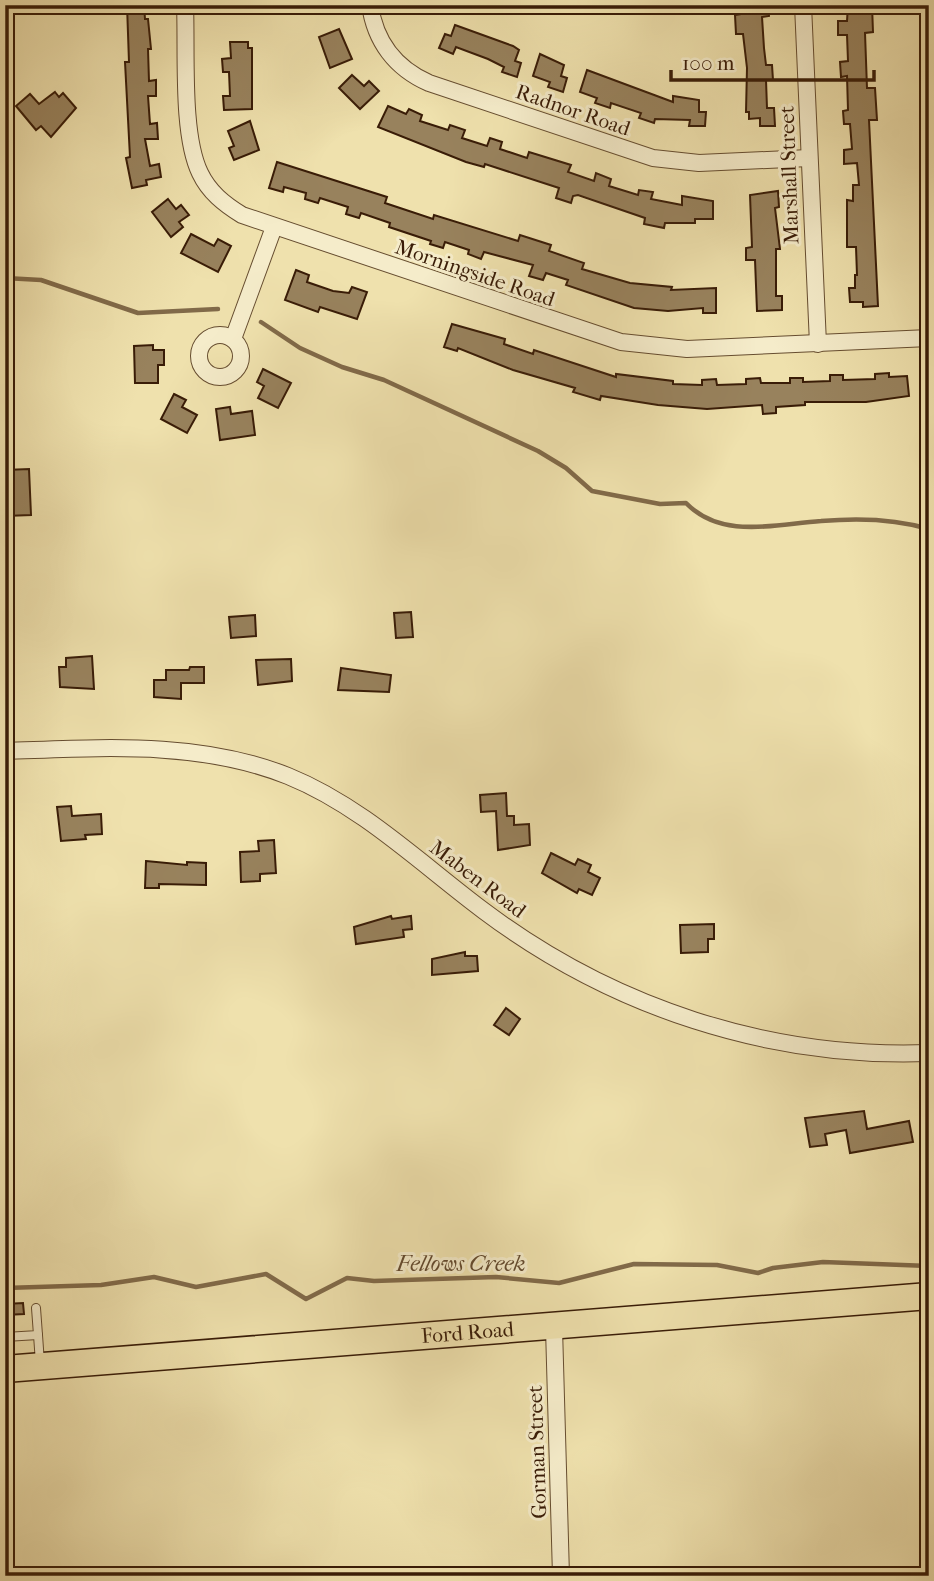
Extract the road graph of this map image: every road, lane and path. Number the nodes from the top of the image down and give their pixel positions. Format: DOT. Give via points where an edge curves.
graph roads {
  1 [pos="185,5"];
  2 [pos="370,5"];
  3 [pos="803,5"];
  4 [pos="808,158"];
  5 [pos="274,227"];
  6 [pos="929,338"];
  7 [pos="233,339"];
  8 [pos="818,344"];
  9 [pos="5,751"];
  10 [pos="929,1053"];
  11 [pos="929,1297"];
  12 [pos="36,1308"];
  13 [pos="554,1328"];
  14 [pos="38,1335"];
  15 [pos="5,1337"];
  16 [pos="40,1366"];
  17 [pos="5,1369"];
  18 [pos="561,1576"];
  1 -- 5 [label="street, Morningside Road" via="190,138 195,160 207,185 225,205"];
  2 -- 4 [label="street, Radnor Road" via="374,27 391,57 418,78 454,91 653,158 699,163"];
  3 -- 4 [label="street, Marshall Street"];
  4 -- 8 [label="street, Marshall Street"];
  5 -- 7 [label="street"];
  5 -- 8 [label="street, Morningside Road" via="621,342 687,349"];
  6 -- 8 [label="street, Morningside Road"];
  9 -- 10 [label="street, Maben Road" via="147,748 209,754 267,768 348,807 508,929 579,973 636,1000 683,1017 816,1049 857,1054"];
  11 -- 13 [label="main road, Ford Road"];
  12 -- 14 [label="lane"];
  13 -- 16 [label="main road, Ford Road"];
  13 -- 18 [label="street, Gorman Street"];
  14 -- 15 [label="lane"];
  14 -- 16 [label="lane"];
  16 -- 17 [label="main road, Ford Road"];
}
